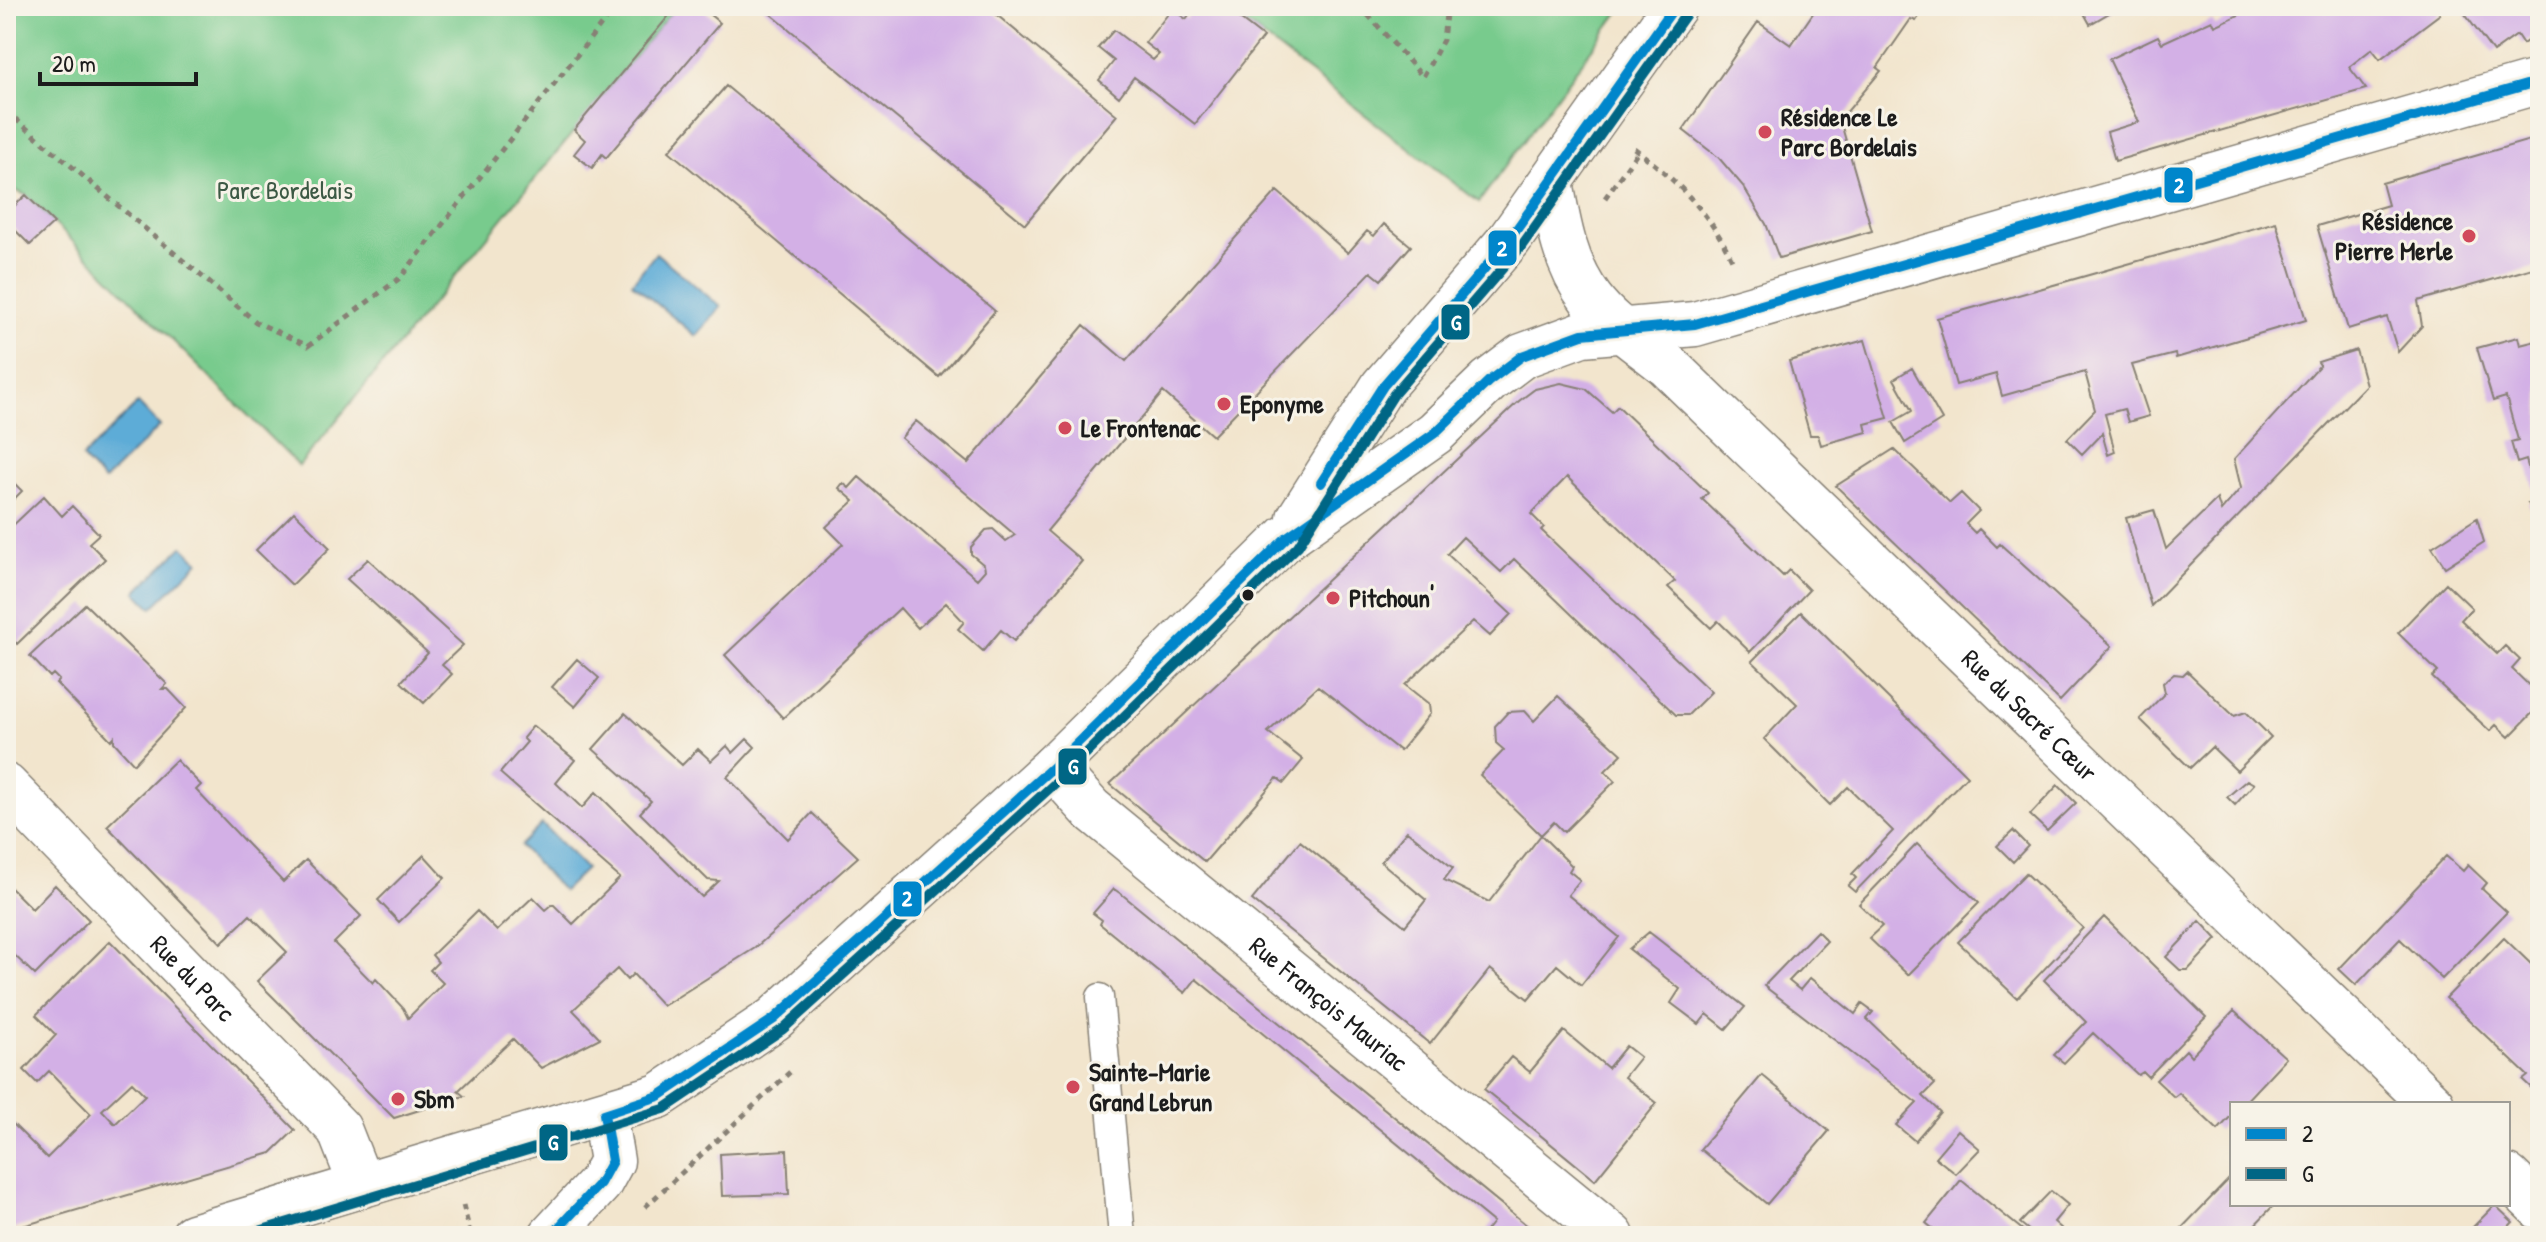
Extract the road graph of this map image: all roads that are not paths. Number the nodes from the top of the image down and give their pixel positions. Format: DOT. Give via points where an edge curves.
graph roads {
  1 [pos="1675,6"];
  2 [pos="2540,81"];
  3 [pos="1551,182"];
  4 [pos="1624,330"];
  5 [pos="1287,537"];
  6 [pos="1053,767"];
  7 [pos="6,786"];
  8 [pos="1100,997"];
  9 [pos="2430,1102"];
  10 [pos="604,1114"];
  11 [pos="2510,1179"];
  12 [pos="361,1185"];
  13 [pos="2540,1208"];
  14 [pos="193,1236"];
  15 [pos="551,1236"];
  16 [pos="1122,1236"];
  17 [pos="1612,1236"];
  1 -- 3 [label="main road"];
  2 -- 4 [label="main road" via="1695,324"];
  3 -- 4 [label="main road, Rue du Sacré Cœur" via="1574,273 1592,302"];
  3 -- 5 [label="main road" via="1509,240 1383,386"];
  4 -- 5 [label="main road" via="1582,334 1522,356 1435,433"];
  4 -- 9 [label="main road, Rue du Sacré Cœur" via="1678,376"];
  5 -- 6 [label="main road"];
  6 -- 10 [label="main road" via="774,1019 659,1096"];
  6 -- 17 [label="main road, Rue François Mauriac" via="1091,809"];
  7 -- 12 [label="main road, Rue du Parc" via="339,1129"];
  8 -- 16 [label="lane"];
  10 -- 12 [label="main road"];
  10 -- 15 [label="main road" via="612,1161 600,1183"];
  11 -- 13 [label="main road"];
  12 -- 14 [label="main road"];
}
